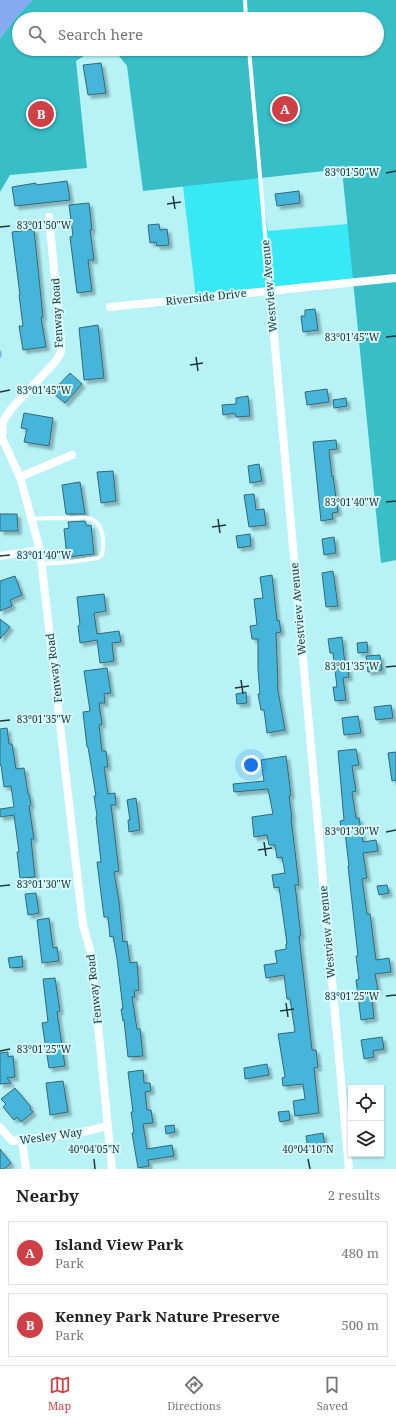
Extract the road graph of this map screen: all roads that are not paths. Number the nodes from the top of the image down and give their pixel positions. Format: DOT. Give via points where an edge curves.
graph roads {
  1 [pos="245,0"];
  2 [pos="246,12"];
  3 [pos="250,56"];
  4 [pos="49,217"];
  5 [pos="396,278"];
  6 [pos="270,291"];
  7 [pos="110,307"];
  8 [pos="1,438"];
  9 [pos="72,455"];
  10 [pos="20,477"];
  11 [pos="32,519"];
  12 [pos="40,550"];
  13 [pos="0,556"];
  14 [pos="42,564"];
  15 [pos="108,1126"];
  16 [pos="0,1127"];
  17 [pos="22,1140"];
  18 [pos="26,1169"];
  19 [pos="112,1169"];
  20 [pos="349,1169"];
  1 -- 2 [label="lane"];
  3 -- 6 [label="lane, Westview Avenue"];
  4 -- 8 [label="street, Fenway Road" via="61,352 56,361 12,408 3,421"];
  5 -- 6 [label="street, Riverside Drive"];
  6 -- 7 [label="street, Riverside Drive"];
  6 -- 20 [label="street, Westview Avenue"];
  8 -- 10 [label="street, Fenway Road"];
  9 -- 10 [label="street"];
  10 -- 11 [label="street, Fenway Road"];
  11 -- 12 [label="street, Fenway Road"];
  11 -- 14 [label="lane" via="88,518 96,522 102,533 104,543 102,555 98,558"];
  12 -- 13 [label="street"];
  12 -- 14 [label="street, Fenway Road"];
  14 -- 15 [label="street, Fenway Road" via="83,925 91,953"];
  15 -- 17 [label="street, Wesley Way"];
  15 -- 19 [label="street, Fenway Road"];
  16 -- 17 [label="street, Wesley Way" via="12,1141"];
  17 -- 18 [label="street"];
}
